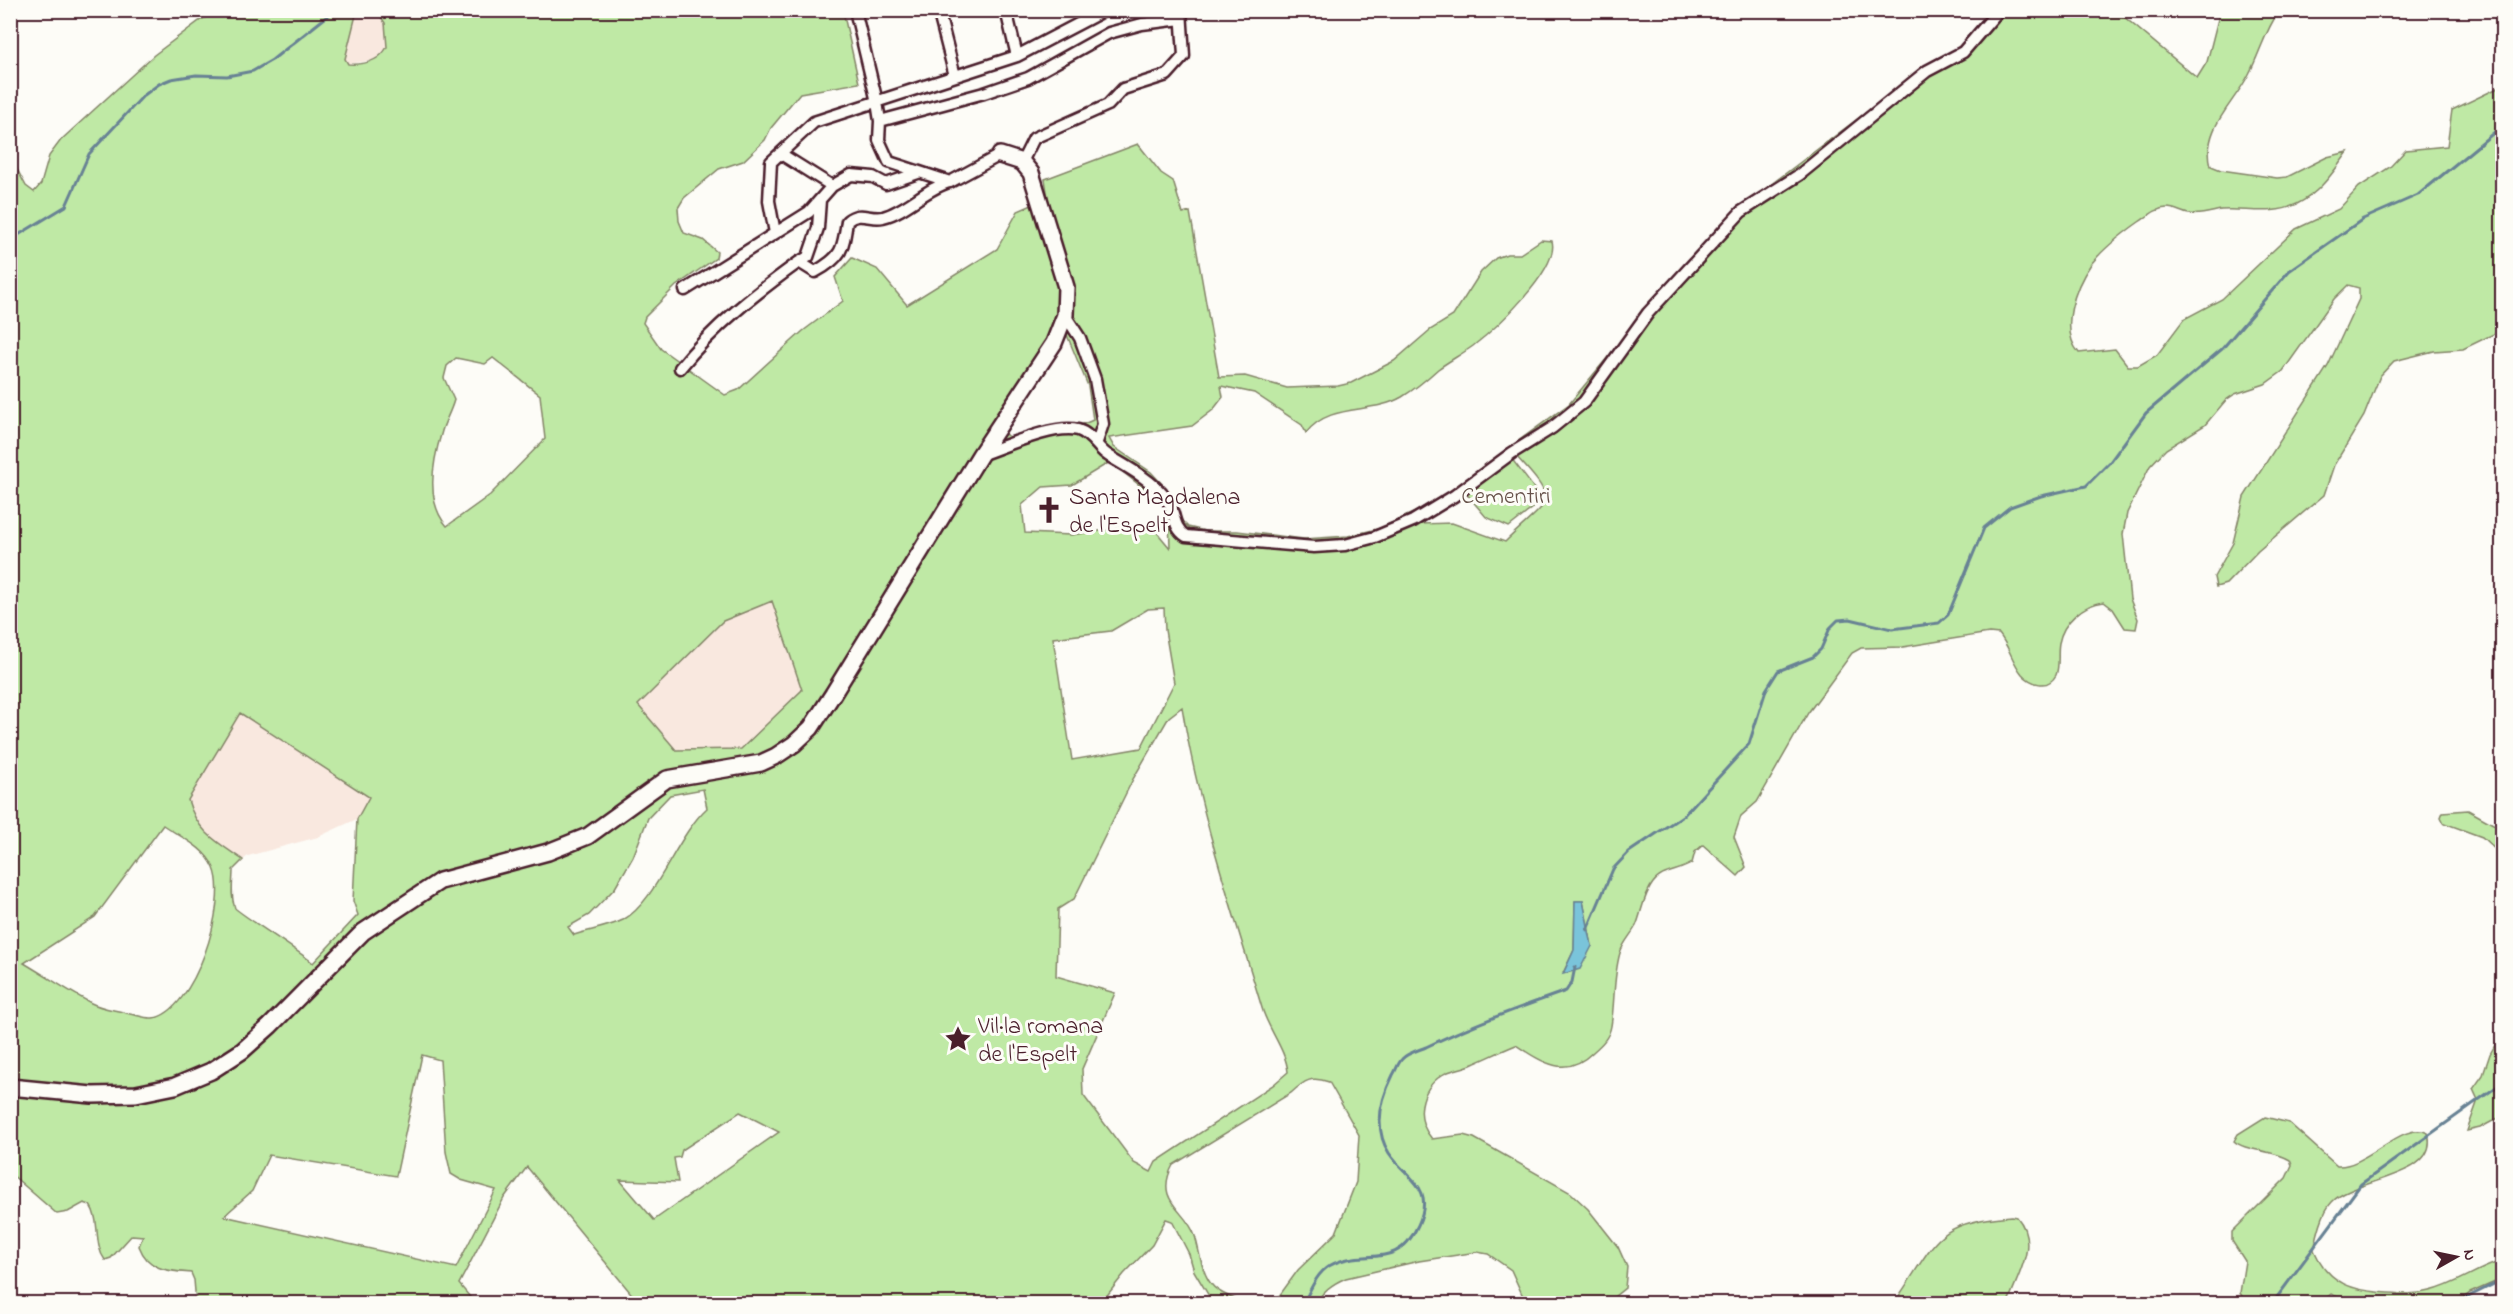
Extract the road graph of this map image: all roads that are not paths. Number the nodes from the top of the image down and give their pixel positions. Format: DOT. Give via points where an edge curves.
graph roads {
  1 [pos="855,10"];
  2 [pos="938,10"];
  3 [pos="1006,10"];
  4 [pos="1106,10"];
  5 [pos="1999,10"];
  6 [pos="1086,15"];
  7 [pos="1181,15"];
  8 [pos="1017,56"];
  9 [pos="955,76"];
  10 [pos="877,102"];
  11 [pos="880,121"];
  12 [pos="781,154"];
  13 [pos="1000,155"];
  14 [pos="1022,162"];
  15 [pos="918,173"];
  16 [pos="951,182"];
  17 [pos="832,186"];
  18 [pos="820,200"];
  19 [pos="775,233"];
  20 [pos="799,262"];
  21 [pos="685,290"];
  22 [pos="1065,315"];
  23 [pos="680,368"];
  24 [pos="1096,442"];
  25 [pos="980,455"];
  26 [pos="10,1087"];
  1 -- 10 [label="street"];
  2 -- 9 [label="street"];
  3 -- 8 [label="street"];
  4 -- 6 [label="street"];
  5 -- 24 [label="street" via="1963,52 1927,71 1841,142 1741,212 1648,313 1584,402 1552,428 1413,521 1340,546 1186,537 1180,532 1167,498"];
  6 -- 8 [label="street"];
  7 -- 11 [label="street" via="1109,33 1028,78"];
  7 -- 14 [label="street" via="1184,56 1167,75 1123,89 1108,105 1034,138"];
  8 -- 9 [label="street"];
  9 -- 10 [label="street"];
  10 -- 11 [label="street"];
  10 -- 12 [label="street" via="814,122"];
  11 -- 15 [label="street" via="879,140 889,162"];
  12 -- 17 [label="street"];
  12 -- 19 [label="street" via="771,162 769,201"];
  13 -- 14 [label="street"];
  13 -- 16 [label="street"];
  14 -- 22 [label="street" via="1030,173 1066,287"];
  15 -- 16 [label="street"];
  15 -- 17 [label="street" via="886,184 873,177 851,175"];
  16 -- 20 [label="street" via="882,217 854,215 847,221 844,250 815,272"];
  17 -- 18 [label="street"];
  18 -- 19 [label="street"];
  18 -- 20 [label="street" via="816,238 808,258"];
  19 -- 21 [label="street"];
  20 -- 23 [label="street" via="748,301 698,346"];
  22 -- 24 [label="street" via="1080,338 1095,379 1103,424"];
  22 -- 25 [label="street" via="1054,343"];
  24 -- 25 [label="street" via="1078,430 1050,432"];
  25 -- 26 [label="street" via="811,728 794,744 761,763 667,779 588,836 548,852 440,881 363,933 263,1032 211,1071 175,1086 136,1094 92,1095"];
}
